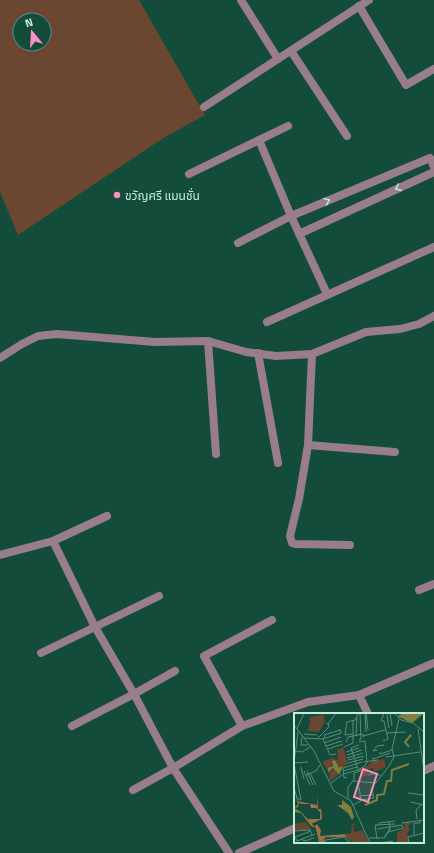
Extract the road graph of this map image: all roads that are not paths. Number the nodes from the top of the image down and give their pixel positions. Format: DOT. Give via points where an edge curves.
graph roads {
  1 [pos="241,0"];
  2 [pos="369,0"];
  3 [pos="359,6"];
  4 [pos="291,51"];
  5 [pos="278,59"];
  6 [pos="434,69"];
  7 [pos="204,107"];
  8 [pos="288,126"];
  9 [pos="346,136"];
  10 [pos="259,140"];
  11 [pos="434,167"];
  12 [pos="434,172"];
  13 [pos="189,174"];
  14 [pos="291,216"];
  15 [pos="299,234"];
  16 [pos="238,243"];
  17 [pos="434,246"];
  18 [pos="327,294"];
  19 [pos="434,316"];
  20 [pos="267,322"];
  21 [pos="208,341"];
  22 [pos="258,353"];
  23 [pos="312,354"];
  24 [pos="0,358"];
  25 [pos="308,445"];
  26 [pos="395,452"];
  27 [pos="216,454"];
  28 [pos="278,463"];
  29 [pos="106,516"];
  30 [pos="53,541"];
  31 [pos="350,545"];
  32 [pos="0,555"];
  33 [pos="434,584"];
  34 [pos="419,590"];
  35 [pos="159,596"];
  36 [pos="272,620"];
  37 [pos="95,627"];
  38 [pos="41,653"];
  39 [pos="434,663"];
  40 [pos="175,671"];
  41 [pos="134,694"];
  42 [pos="359,695"];
  43 [pos="368,713"];
  44 [pos="72,726"];
  45 [pos="242,726"];
  46 [pos="434,766"];
  47 [pos="173,768"];
  48 [pos="424,771"];
  49 [pos="133,790"];
  50 [pos="294,828"];
  51 [pos="229,853"];
  52 [pos="239,853"];
  1 -- 5 [label="street"];
  2 -- 3 [label="street"];
  3 -- 4 [label="street"];
  3 -- 6 [label="street" via="406,85"];
  4 -- 5 [label="street"];
  4 -- 9 [label="street"];
  5 -- 7 [label="street"];
  8 -- 10 [label="street"];
  10 -- 13 [label="street"];
  10 -- 14 [label="street"];
  14 -- 11 [label="street, one-way" via="430,158"];
  12 -- 15 [label="street, one-way"];
  14 -- 15 [label="street"];
  14 -- 16 [label="street"];
  15 -- 18 [label="street"];
  17 -- 18 [label="street"];
  18 -- 20 [label="street"];
  19 -- 23 [label="street" via="419,324 400,329 366,332"];
  21 -- 22 [label="street"];
  21 -- 24 [label="street" via="155,342 58,334 38,336"];
  21 -- 27 [label="street"];
  22 -- 23 [label="street" via="276,356"];
  22 -- 28 [label="street"];
  23 -- 25 [label="street"];
  25 -- 26 [label="street"];
  25 -- 31 [label="street" via="290,536 292,543"];
  29 -- 30 [label="street"];
  30 -- 32 [label="street"];
  30 -- 37 [label="street"];
  33 -- 34 [label="street"];
  35 -- 37 [label="street"];
  36 -- 45 [label="street" via="204,656"];
  37 -- 38 [label="street"];
  37 -- 41 [label="street"];
  39 -- 42 [label="street"];
  40 -- 41 [label="street"];
  41 -- 44 [label="street"];
  41 -- 47 [label="street"];
  42 -- 43 [label="street"];
  42 -- 45 [label="street" via="308,702"];
  45 -- 47 [label="street"];
  46 -- 48 [label="street"];
  47 -- 49 [label="street"];
  47 -- 51 [label="street"];
  50 -- 52 [label="street"];
}
